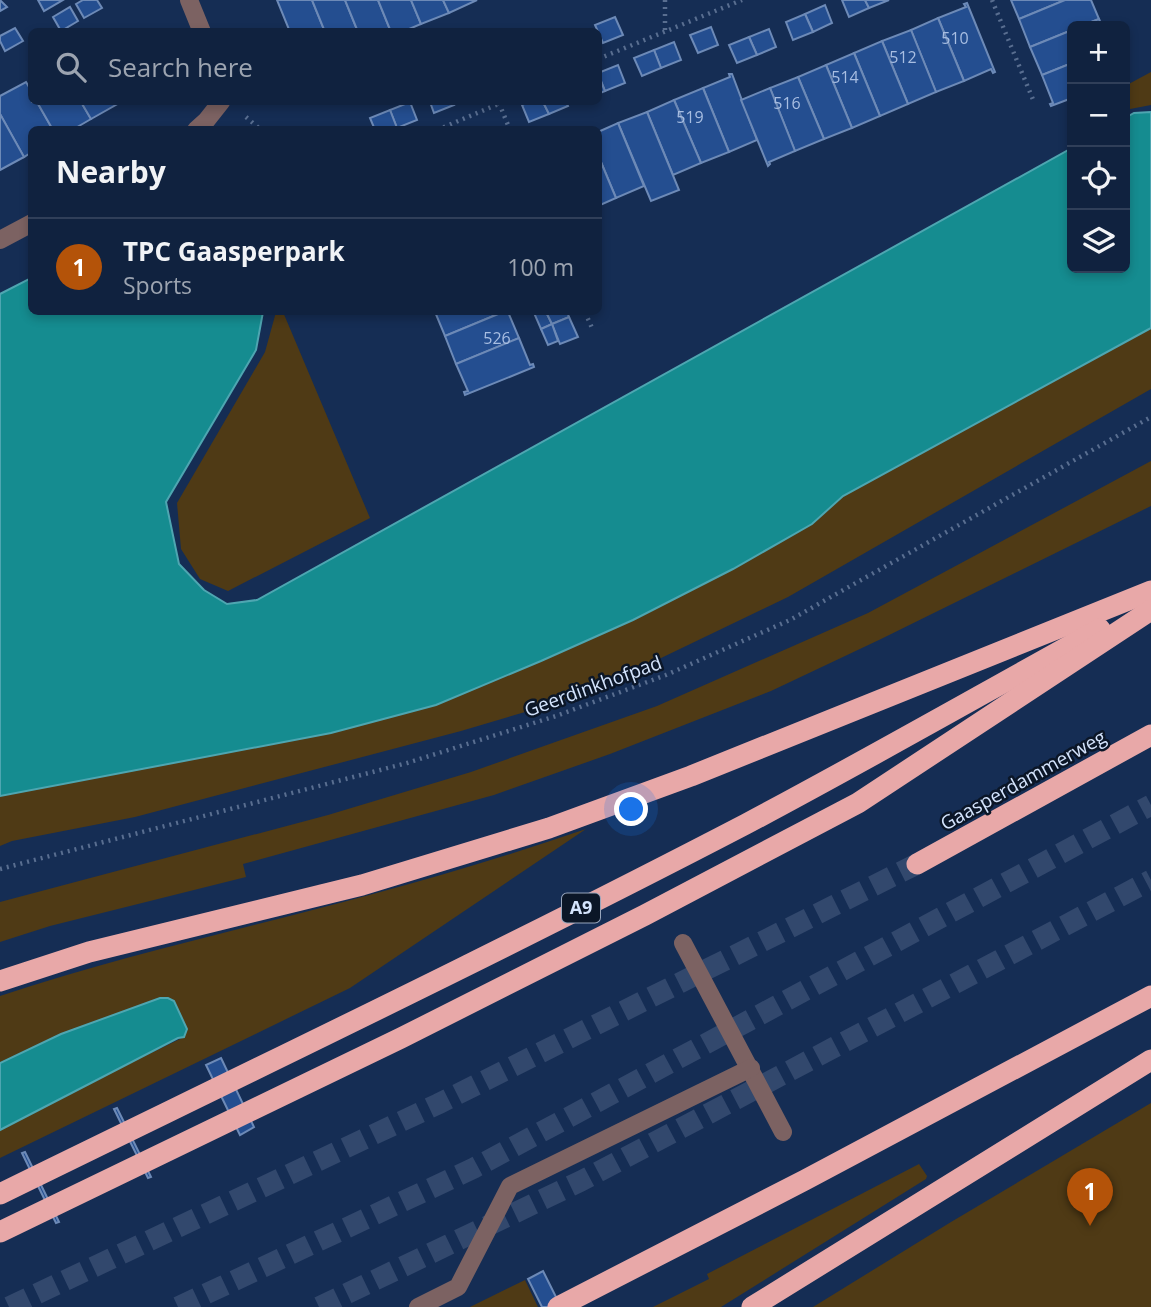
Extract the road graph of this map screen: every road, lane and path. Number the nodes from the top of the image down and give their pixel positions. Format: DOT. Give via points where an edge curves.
graph roads {
  1 [pos="189,0"];
  2 [pos="665,0"];
  3 [pos="742,0"];
  4 [pos="992,0"];
  5 [pos="200,28"];
  6 [pos="665,30"];
  7 [pos="602,57"];
  8 [pos="1034,102"];
  9 [pos="218,105"];
  10 [pos="494,105"];
  11 [pos="502,105"];
  12 [pos="200,126"];
  13 [pos="446,126"];
  14 [pos="509,126"];
  15 [pos="28,225"];
  16 [pos="0,240"];
  17 [pos="586,315"];
  18 [pos="592,328"];
  19 [pos="1151,417"];
  20 [pos="1151,591"];
  21 [pos="1151,602"];
  22 [pos="1151,610"];
  23 [pos="1151,735"];
  24 [pos="917,864"];
  25 [pos="0,869"];
  26 [pos="683,943"];
  27 [pos="0,981"];
  28 [pos="1151,996"];
  29 [pos="1151,1060"];
  30 [pos="751,1068"];
  31 [pos="783,1132"];
  32 [pos="0,1194"];
  33 [pos="0,1233"];
  34 [pos="418,1307"];
  35 [pos="558,1307"];
  36 [pos="751,1307"];
  1 -- 5 [label="street"];
  2 -- 6 [label="path"];
  3 -- 6 [label="path"];
  4 -- 8 [label="path"];
  6 -- 7 [label="path"];
  9 -- 12 [label="street"];
  10 -- 13 [label="path"];
  11 -- 14 [label="path"];
  15 -- 16 [label="street"];
  17 -- 18 [label="path"];
  19 -- 25 [label="path, Geerdinkhofpad" via="790,620 666,675 407,763"];
  20 -- 27 [label="highway" via="691,776 549,828 362,885 89,952"];
  21 -- 32 [label="highway, A9" via="726,834 446,977"];
  22 -- 33 [label="highway, A9" via="858,803 434,1021"];
  23 -- 24 [label="highway, Gaasperdammerweg"];
  26 -- 30 [label="street"];
  28 -- 35 [label="highway"];
  29 -- 36 [label="highway"];
  30 -- 31 [label="street"];
  30 -- 34 [label="street" via="510,1186 458,1287"];
}
